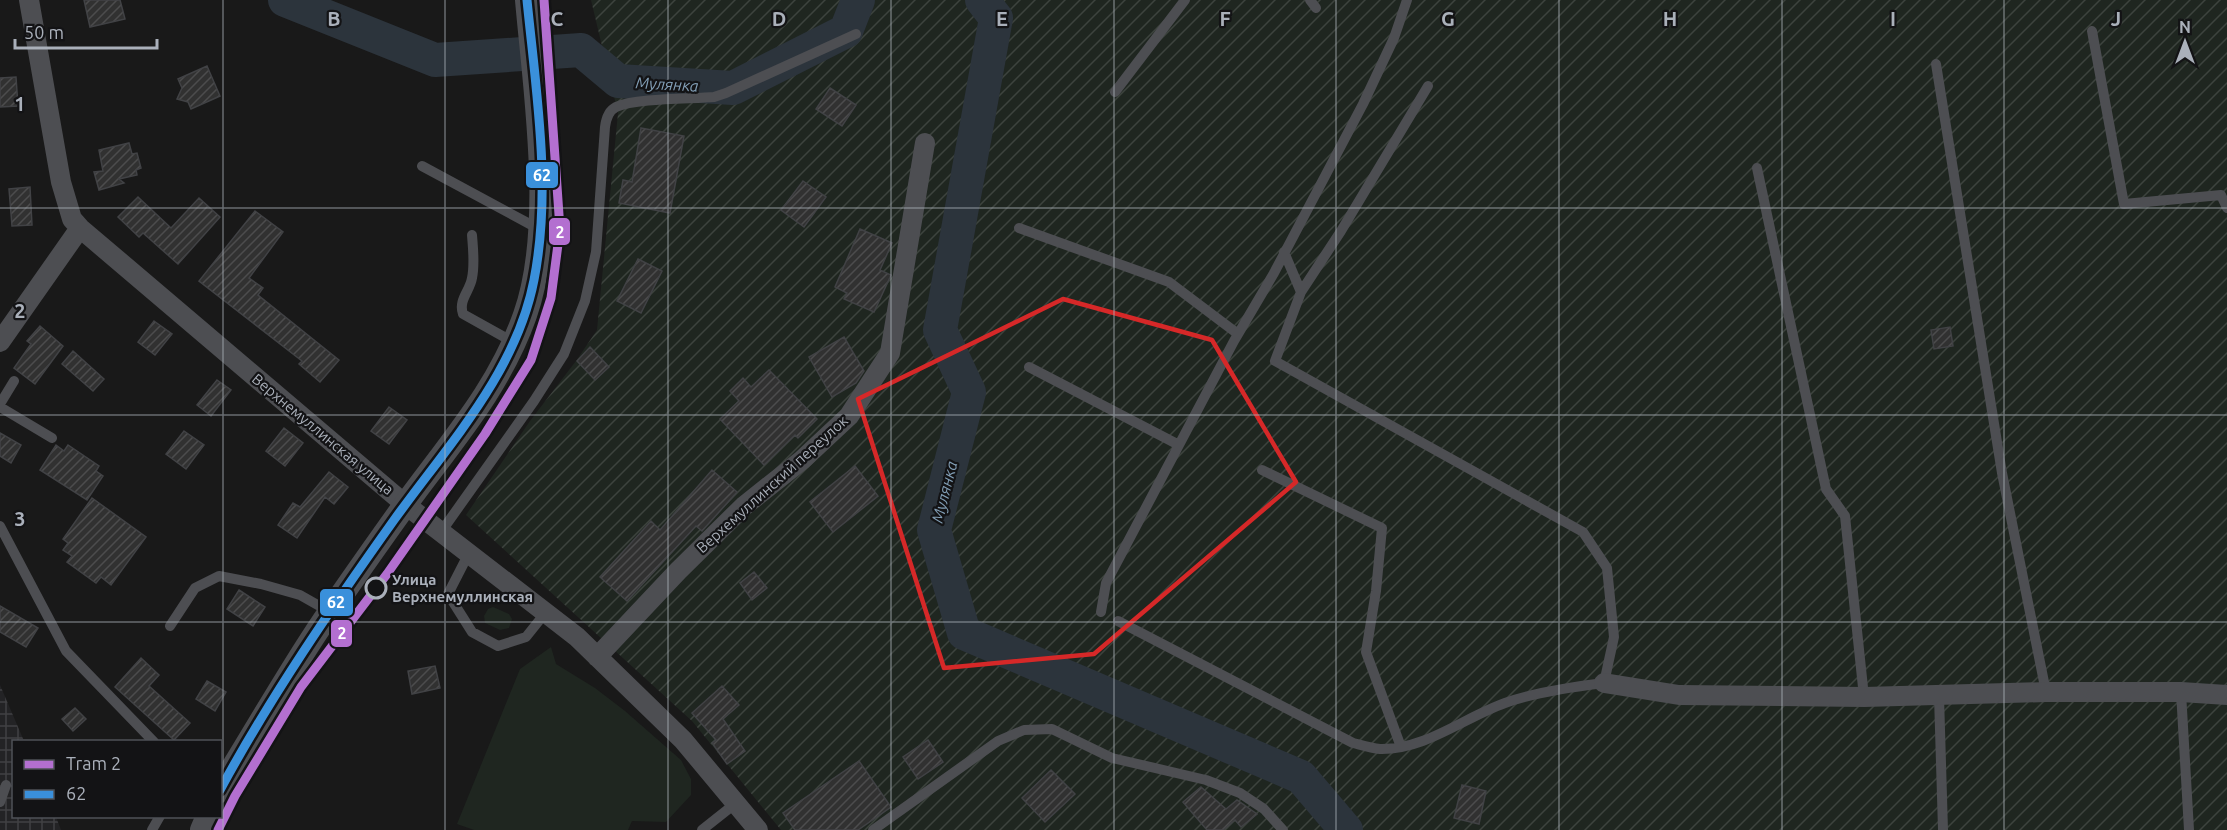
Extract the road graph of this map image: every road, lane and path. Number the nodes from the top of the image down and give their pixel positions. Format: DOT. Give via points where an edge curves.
graph roads {
  1 [pos="29,0"];
  2 [pos="528,0"];
  3 [pos="1185,0"];
  4 [pos="1407,0"];
  5 [pos="2092,31"];
  6 [pos="856,34"];
  7 [pos="1935,64"];
  8 [pos="1428,86"];
  9 [pos="1114,92"];
  10 [pos="925,143"];
  11 [pos="422,166"];
  12 [pos="1757,168"];
  13 [pos="2227,208"];
  14 [pos="80,228"];
  15 [pos="1019,228"];
  16 [pos="539,229"];
  17 [pos="472,235"];
  18 [pos="1284,252"];
  19 [pos="1301,292"];
  20 [pos="1238,334"];
  21 [pos="0,342"];
  22 [pos="513,342"];
  23 [pos="1029,367"];
  24 [pos="14,381"];
  25 [pos="0,406"];
  26 [pos="52,438"];
  27 [pos="1179,445"];
  28 [pos="1262,470"];
  29 [pos="406,505"];
  30 [pos="0,526"];
  31 [pos="441,532"];
  32 [pos="469,553"];
  33 [pos="330,612"];
  34 [pos="546,612"];
  35 [pos="1101,612"];
  36 [pos="1118,621"];
  37 [pos="170,626"];
  38 [pos="597,657"];
  39 [pos="1604,683"];
  40 [pos="2046,692"];
  41 [pos="2181,692"];
  42 [pos="2227,695"];
  43 [pos="1939,696"];
  44 [pos="1864,698"];
  45 [pos="153,740"];
  46 [pos="1401,747"];
  47 [pos="6,785"];
  48 [pos="222,787"];
  49 [pos="0,802"];
  50 [pos="736,803"];
  51 [pos="702,830"];
  52 [pos="758,830"];
  53 [pos="873,830"];
  54 [pos="1283,830"];
  55 [pos="1943,830"];
  56 [pos="2189,830"];
  1 -- 14 [label="street, Верхнемуллинская улица" via="66,205"];
  2 -- 16 [label="street" via="541,204"];
  3 -- 9 [label="lane"];
  4 -- 18 [label="lane" via="1363,104"];
  5 -- 13 [label="lane" via="2124,204 2221,195"];
  6 -- 31 [label="lane" via="714,97 631,103 614,108 607,116 596,252 585,301 564,354"];
  7 -- 40 [label="lane" via="2002,473"];
  8 -- 19 [label="lane"];
  10 -- 38 [label="street, Верхемуллинский переулок" via="890,353 849,416 744,506"];
  11 -- 16 [label="lane"];
  12 -- 44 [label="lane" via="1826,489 1845,516"];
  14 -- 21 [label="street"];
  14 -- 29 [label="street, Верхнемуллинская улица"];
  15 -- 20 [label="lane" via="1169,282"];
  16 -- 22 [label="street" via="537,264 526,314"];
  17 -- 22 [label="lane" via="472,279 462,301 463,314"];
  18 -- 19 [label="lane"];
  18 -- 20 [label="lane"];
  19 -- 39 [label="lane" via="1275,362 1583,532 1607,568 1614,637"];
  20 -- 27 [label="lane"];
  22 -- 29 [label="street" via="482,403"];
  23 -- 27 [label="lane"];
  24 -- 25 [label="lane"];
  25 -- 26 [label="lane"];
  27 -- 35 [label="lane" via="1106,583"];
  28 -- 46 [label="lane" via="1382,528 1366,652"];
  29 -- 31 [label="street, Верхнемуллинская улица"];
  29 -- 33 [label="street"];
  30 -- 45 [label="lane" via="66,651"];
  31 -- 32 [label="street, Верхнемуллинская улица"];
  32 -- 34 [label="street, Верхнемуллинская улица"];
  32 -- 34 [label="lane" via="448,594 472,632 498,646 526,637"];
  33 -- 37 [label="lane" via="300,596 219,576 195,588"];
  33 -- 48 [label="street"];
  34 -- 38 [label="street, Верхнемуллинская улица"];
  36 -- 46 [label="lane" via="1353,743 1378,749"];
  38 -- 50 [label="street, Верхнемуллинская улица" via="683,740"];
  39 -- 44 [label="street" via="1679,695"];
  39 -- 46 [label="lane" via="1562,688 1507,703 1428,740"];
  40 -- 41 [label="street"];
  40 -- 43 [label="street"];
  41 -- 42 [label="street"];
  41 -- 56 [label="lane"];
  43 -- 44 [label="street"];
  43 -- 55 [label="lane"];
  47 -- 49 [label="lane"];
  50 -- 51 [label="lane"];
  50 -- 52 [label="street, Верхнемуллинская улица"];
  53 -- 54 [label="lane" via="998,741 1024,730 1052,729 1112,758 1206,780 1240,793 1264,809"];
}
